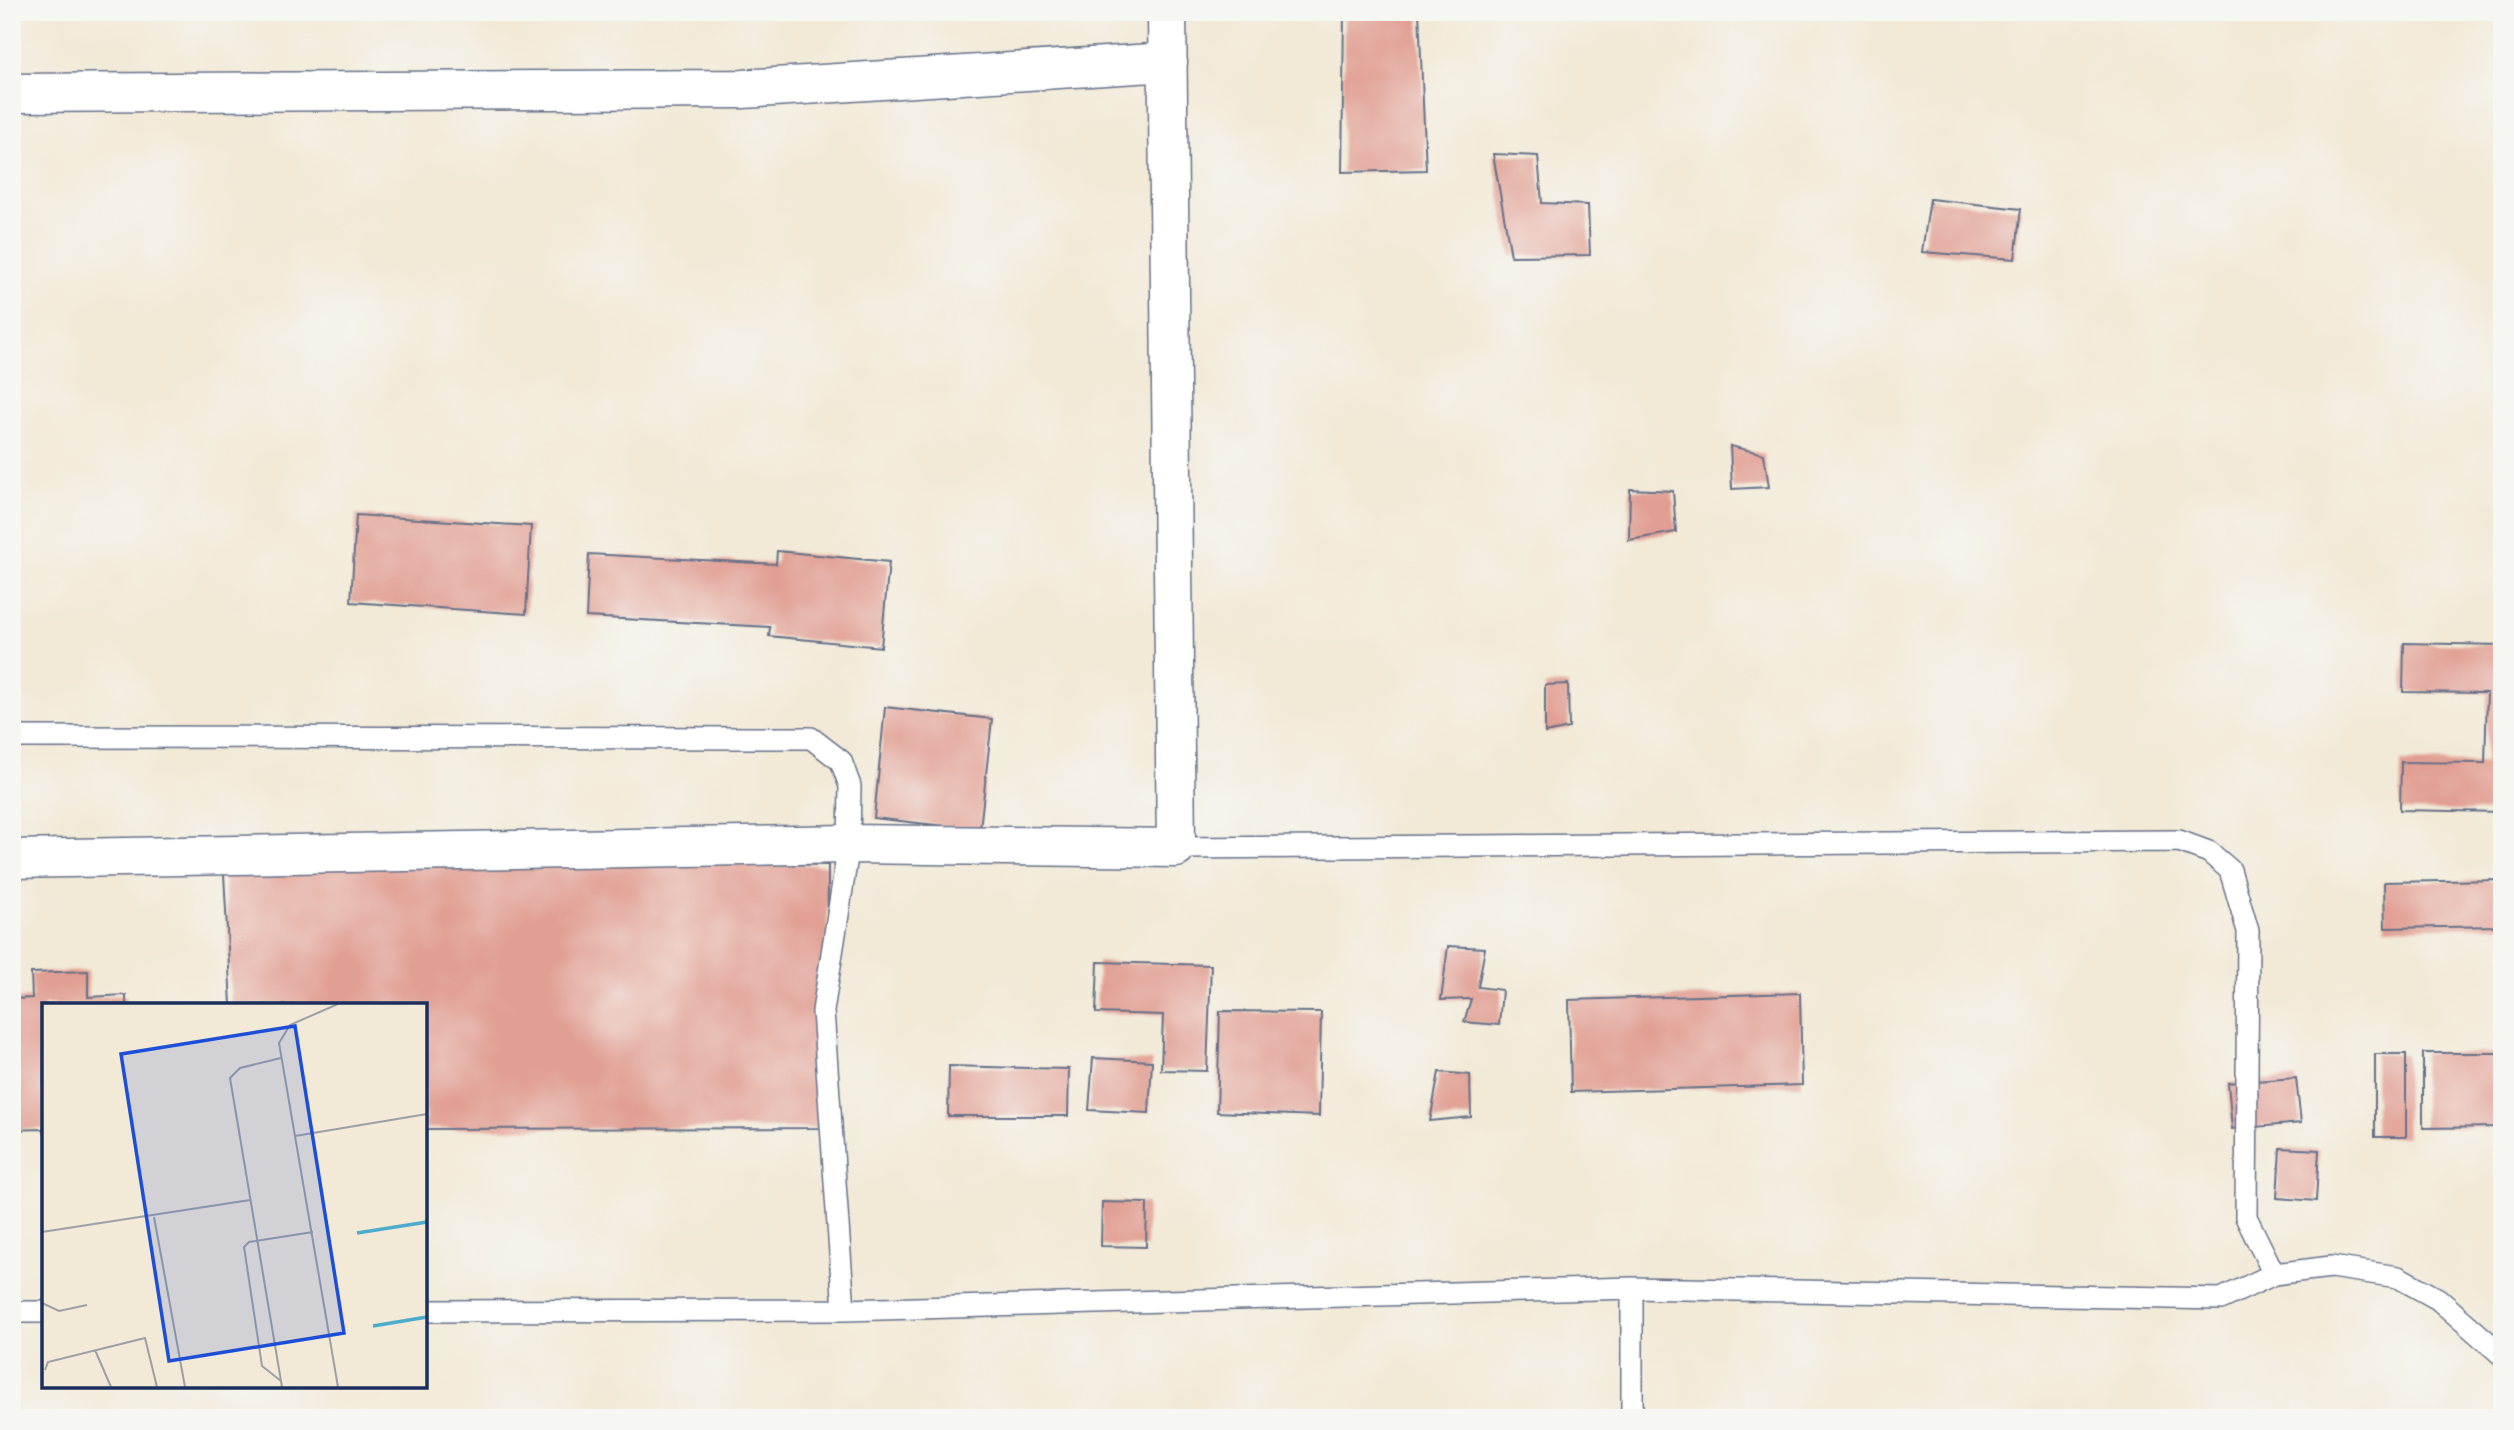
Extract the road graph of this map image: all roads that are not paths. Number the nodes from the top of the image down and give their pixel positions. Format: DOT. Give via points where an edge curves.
graph roads {
  1 [pos="1167,12"];
  2 [pos="1168,62"];
  3 [pos="12,93"];
  4 [pos="12,737"];
  5 [pos="849,844"];
  6 [pos="1176,848"];
  7 [pos="12,859"];
  8 [pos="2274,1274"];
  9 [pos="1632,1288"];
  10 [pos="844,1310"];
  11 [pos="427,1311"];
  12 [pos="12,1312"];
  13 [pos="42,1312"];
  14 [pos="2502,1354"];
  15 [pos="1632,1418"];
  1 -- 2 [label="street"];
  2 -- 3 [label="street" via="743,89"];
  2 -- 6 [label="street"];
  4 -- 5 [label="lane" via="811,738 841,761 850,786"];
  5 -- 6 [label="street"];
  5 -- 7 [label="street"];
  5 -- 10 [label="lane" via="823,1010"];
  6 -- 8 [label="lane" via="2179,841 2209,852 2230,870 2248,931 2246,1217"];
  8 -- 9 [label="lane" via="2221,1298"];
  8 -- 14 [label="lane" via="2331,1267 2398,1277 2438,1299"];
  9 -- 10 [label="lane"];
  9 -- 15 [label="lane"];
  10 -- 11 [label="lane"];
  12 -- 13 [label="lane"];
}
